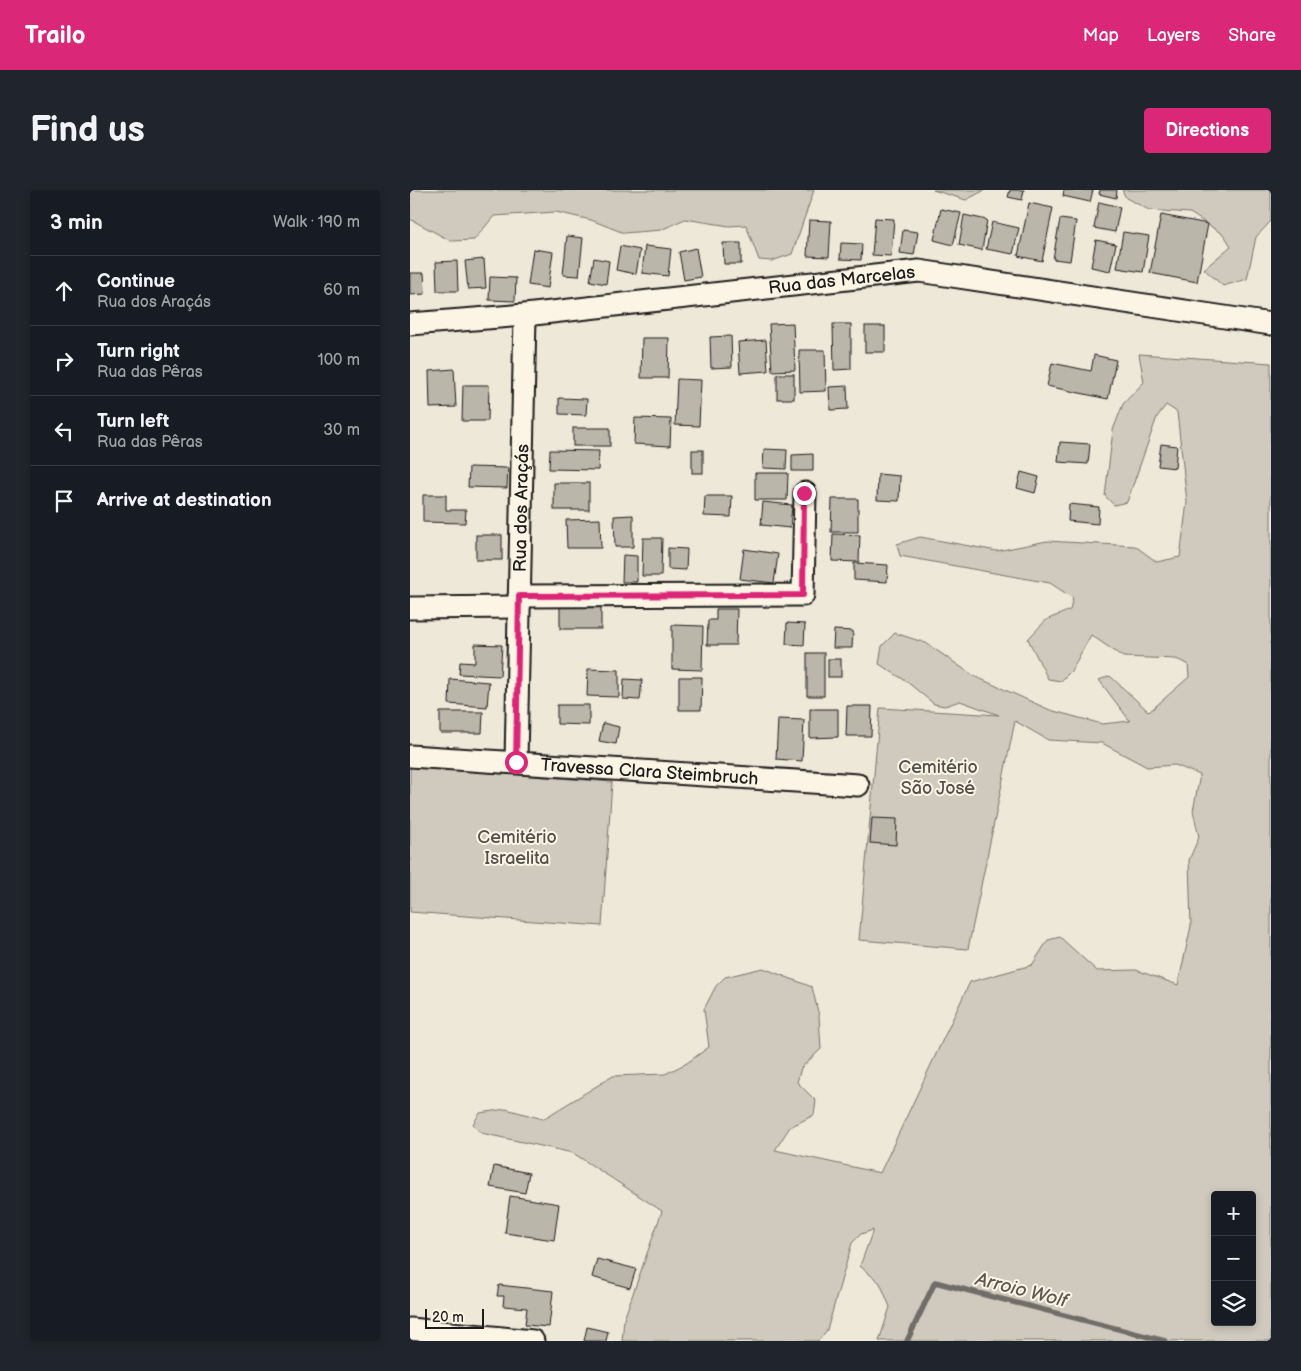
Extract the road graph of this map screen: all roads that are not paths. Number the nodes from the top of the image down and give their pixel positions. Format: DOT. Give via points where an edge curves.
graph roads {
  1 [pos="525,316"];
  2 [pos="410,324"];
  3 [pos="1271,324"];
  4 [pos="804,493"];
  5 [pos="519,602"];
  6 [pos="410,608"];
  7 [pos="410,756"];
  8 [pos="516,762"];
  9 [pos="858,785"];
  10 [pos="413,1333"];
  11 [pos="533,1341"];
  1 -- 2 [label="street, Rua das Marcelas"];
  1 -- 3 [label="street, Rua das Marcelas" via="919,271"];
  1 -- 5 [label="street, Rua dos Araçás"];
  4 -- 5 [label="street" via="803,595"];
  5 -- 6 [label="street"];
  5 -- 8 [label="street, Rua dos Araçás"];
  7 -- 8 [label="street, Travessa Clara Steimbruch"];
  8 -- 9 [label="street, Travessa Clara Steimbruch"];
  10 -- 11 [label="street"];
}
